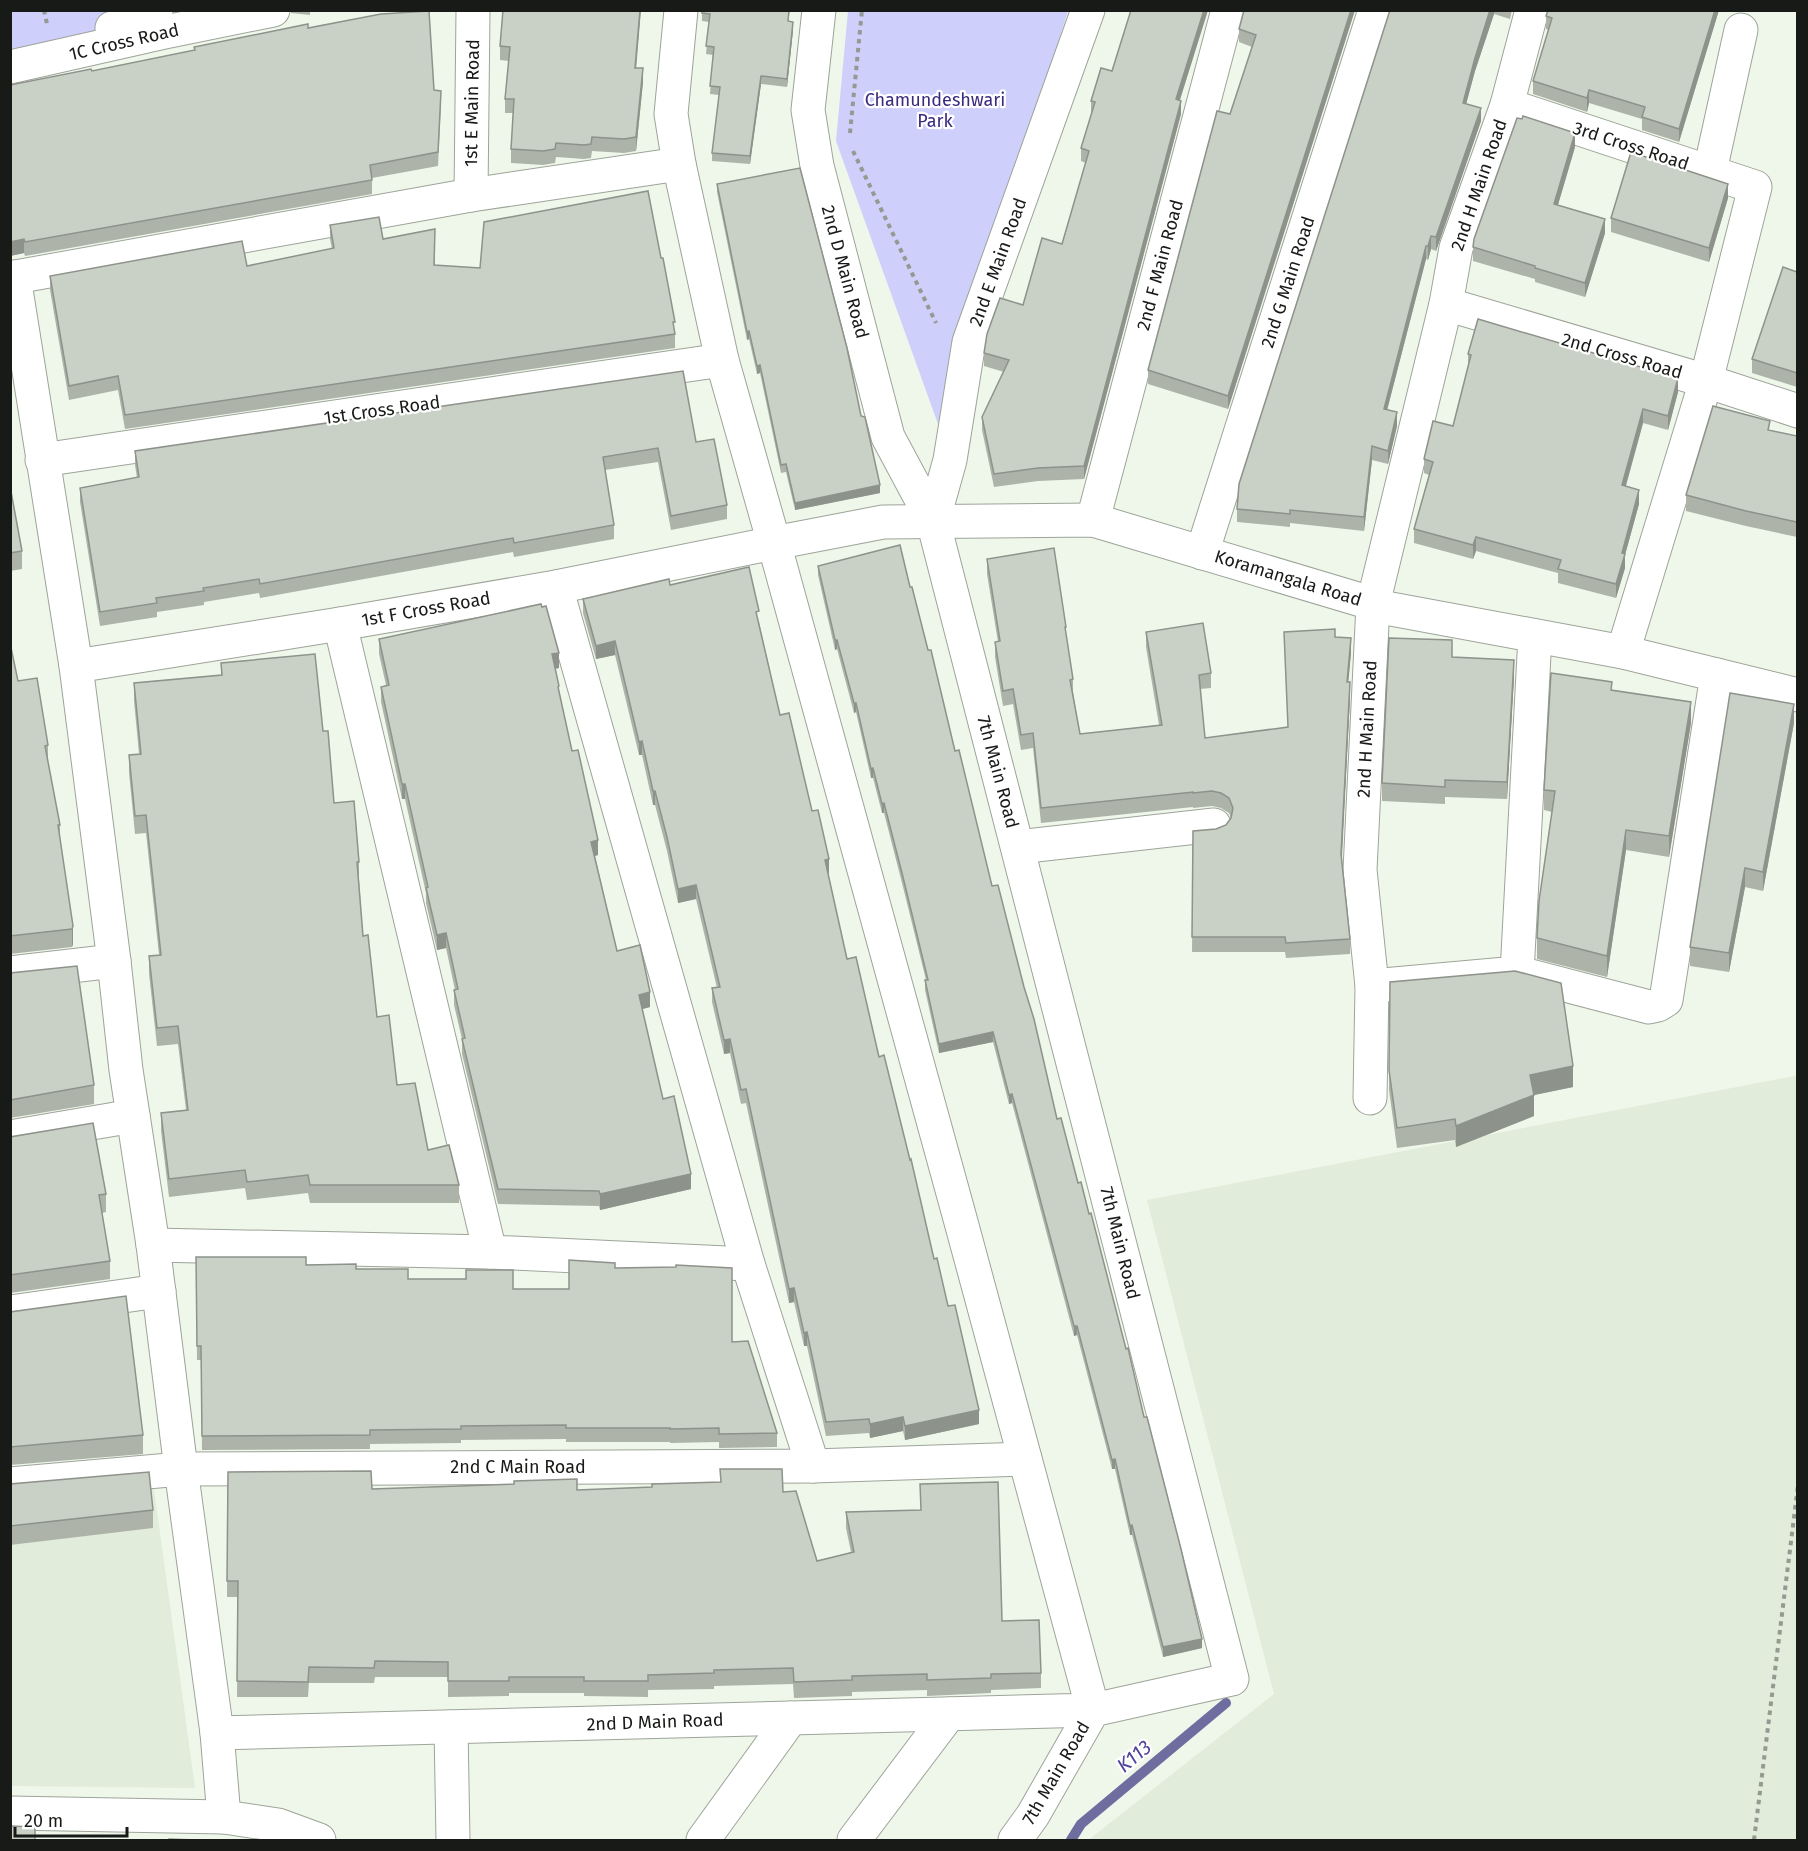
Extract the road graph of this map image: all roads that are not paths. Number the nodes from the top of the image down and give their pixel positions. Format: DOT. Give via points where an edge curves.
graph roads {
  1 [pos="273,10"];
  2 [pos="473,10"];
  3 [pos="681,10"];
  4 [pos="819,10"];
  5 [pos="1088,10"];
  6 [pos="1228,10"];
  7 [pos="1375,10"];
  8 [pos="1532,10"];
  9 [pos="163,18"];
  10 [pos="1742,30"];
  11 [pos="10,51"];
  12 [pos="10,68"];
  13 [pos="1507,105"];
  14 [pos="679,164"];
  15 [pos="1710,171"];
  16 [pos="471,195"];
  17 [pos="12,277"];
  18 [pos="1446,304"];
  19 [pos="722,360"];
  20 [pos="1706,381"];
  21 [pos="1797,411"];
  22 [pos="42,460"];
  23 [pos="1092,520"];
  24 [pos="933,521"];
  25 [pos="774,543"];
  26 [pos="1202,553"];
  27 [pos="556,586"];
  28 [pos="1373,604"];
  29 [pos="340,624"];
  30 [pos="1535,636"];
  31 [pos="1623,652"];
  32 [pos="76,666"];
  33 [pos="1717,675"];
  34 [pos="1797,695"];
  35 [pos="1214,825"];
  36 [pos="1018,846"];
  37 [pos="114,962"];
  38 [pos="10,973"];
  39 [pos="1517,973"];
  40 [pos="1372,986"];
  41 [pos="1370,1098"];
  42 [pos="133,1116"];
  43 [pos="10,1137"];
  44 [pos="153,1245"];
  45 [pos="490,1252"];
  46 [pos="748,1264"];
  47 [pos="159,1292"];
  48 [pos="10,1312"];
  49 [pos="1025,1459"];
  50 [pos="813,1466"];
  51 [pos="180,1469"];
  52 [pos="10,1484"];
  53 [pos="1093,1710"];
  54 [pos="949,1714"];
  55 [pos="791,1718"];
  56 [pos="451,1727"];
  57 [pos="217,1733"];
  58 [pos="10,1813"];
  59 [pos="224,1817"];
  60 [pos="57,1827"];
  61 [pos="278,1833"];
  62 [pos="319,1840"];
  63 [pos="453,1840"];
  64 [pos="703,1840"];
  65 [pos="854,1840"];
  66 [pos="1015,1840"];
  1 -- 9 [label="street, 1C Cross Road"];
  2 -- 16 [label="street, 1st E Main Road"];
  3 -- 14 [label="street" via="671,114"];
  4 -- 24 [label="street, 2nd D Main Road" via="808,110 817,166 888,437"];
  5 -- 24 [label="street, 2nd E Main Road" via="969,342 950,460"];
  6 -- 23 [label="street, 2nd F Main Road"];
  7 -- 26 [label="street, 2nd G Main Road"];
  8 -- 13 [label="street, 2nd H Main Road"];
  9 -- 11 [label="street"];
  9 -- 12 [label="street, 1C Cross Road"];
  10 -- 15 [label="street"];
  13 -- 15 [label="street, 3rd Cross Road"];
  13 -- 18 [label="street, 2nd H Main Road" via="1456,248"];
  14 -- 16 [label="street"];
  14 -- 19 [label="street"];
  15 -- 20 [label="street, 3rd Cross Road" via="1755,187"];
  16 -- 17 [label="street"];
  17 -- 22 [label="street"];
  18 -- 20 [label="street, 2nd Cross Road"];
  18 -- 28 [label="street, 2nd H Main Road"];
  19 -- 22 [label="street, 1st Cross Road"];
  19 -- 25 [label="street"];
  20 -- 21 [label="street, 2nd Cross Road"];
  20 -- 31 [label="street"];
  22 -- 32 [label="street"];
  23 -- 24 [label="street, Koramangala Road"];
  23 -- 26 [label="street, Koramangala Road"];
  24 -- 25 [label="street, Koramangala Road" via="884,522"];
  24 -- 36 [label="street, 7th Main Road"];
  25 -- 27 [label="street, 1st F Cross Road"];
  25 -- 49 [label="street"];
  26 -- 28 [label="street, Koramangala Road"];
  27 -- 29 [label="street, 1st F Cross Road"];
  27 -- 46 [label="street"];
  28 -- 30 [label="street, Koramangala Road"];
  28 -- 40 [label="street, 2nd H Main Road" via="1360,870"];
  29 -- 32 [label="street, 1st F Cross Road"];
  29 -- 45 [label="street"];
  30 -- 31 [label="street, Koramangala Road"];
  30 -- 39 [label="street"];
  31 -- 33 [label="street, Koramangala Road"];
  32 -- 37 [label="street"];
  33 -- 34 [label="street, Koramangala Road"];
  33 -- 39 [label="street" via="1666,1000 1649,1007"];
  35 -- 36 [label="street"];
  36 -- 53 [label="street, 7th Main Road" via="1232,1678"];
  37 -- 38 [label="street"];
  37 -- 42 [label="street"];
  39 -- 40 [label="street"];
  40 -- 41 [label="street, 2nd H Main Road"];
  42 -- 43 [label="street"];
  42 -- 44 [label="street"];
  44 -- 45 [label="street"];
  44 -- 47 [label="street"];
  45 -- 46 [label="street"];
  46 -- 50 [label="street"];
  47 -- 48 [label="street"];
  47 -- 51 [label="street"];
  49 -- 50 [label="street, 2nd C Main Road"];
  49 -- 53 [label="street"];
  50 -- 51 [label="street, 2nd C Main Road"];
  51 -- 52 [label="street, 2nd C Main Road"];
  51 -- 57 [label="street"];
  53 -- 54 [label="street, 2nd D Main Road"];
  53 -- 66 [label="street, 7th Main Road"];
  54 -- 55 [label="street, 2nd D Main Road"];
  54 -- 65 [label="street"];
  55 -- 56 [label="street, 2nd D Main Road"];
  55 -- 64 [label="street"];
  56 -- 57 [label="street, 2nd D Main Road"];
  56 -- 63 [label="street"];
  57 -- 59 [label="street"];
  58 -- 60 [label="street"];
  59 -- 60 [label="street"];
  59 -- 61 [label="street"];
  61 -- 62 [label="street"];
}
